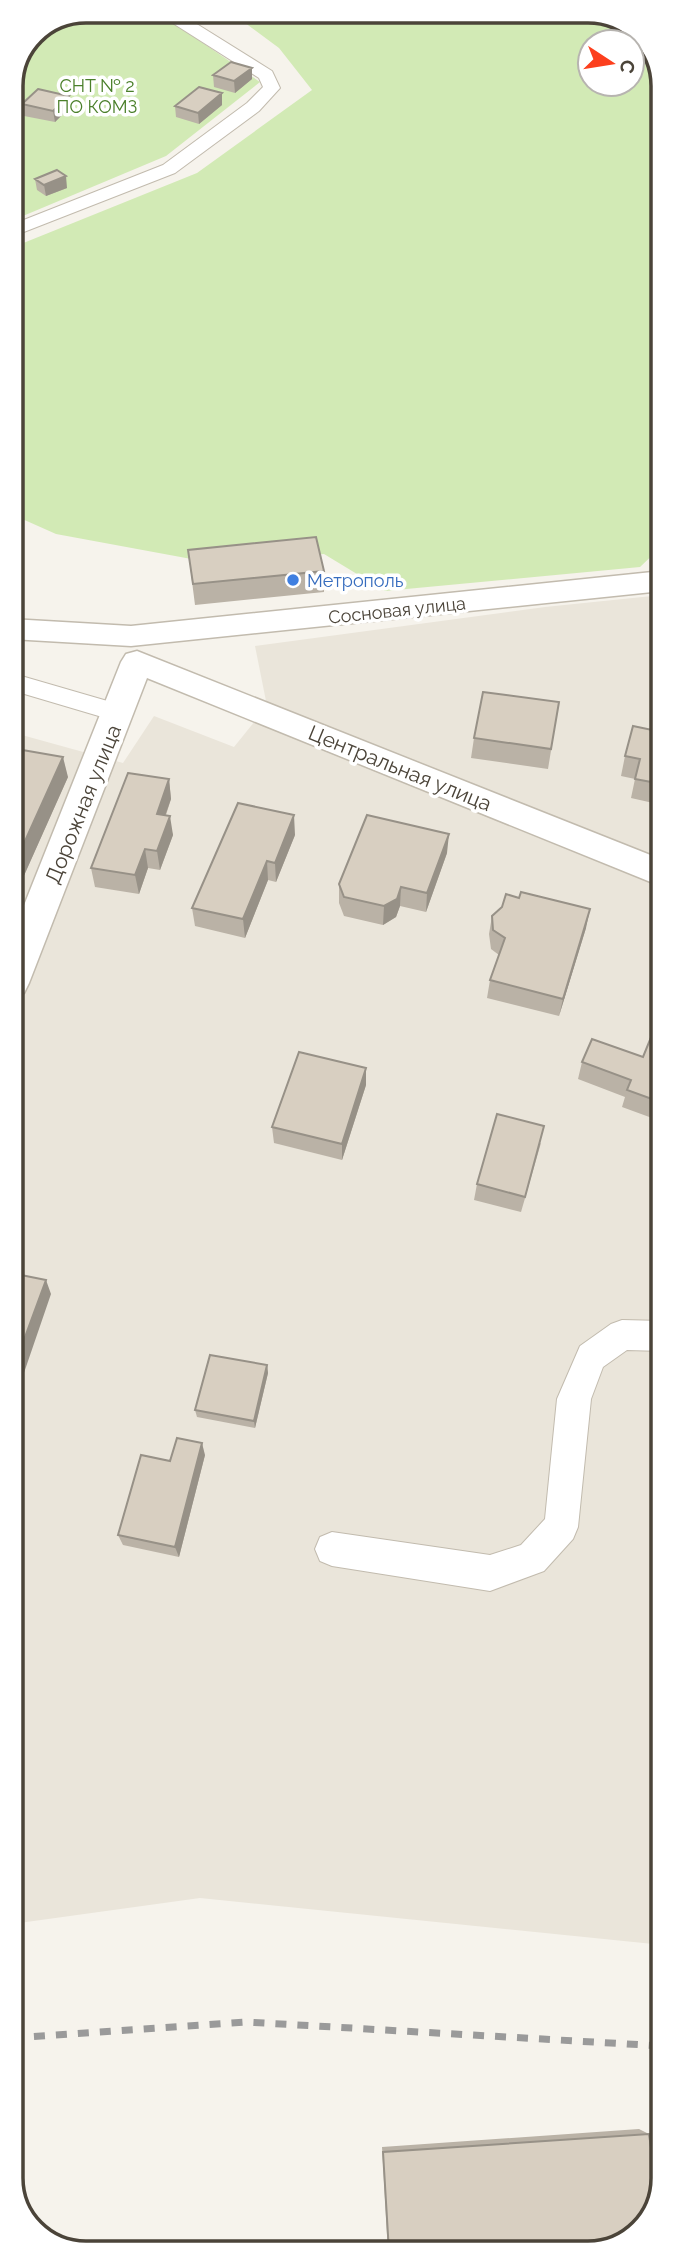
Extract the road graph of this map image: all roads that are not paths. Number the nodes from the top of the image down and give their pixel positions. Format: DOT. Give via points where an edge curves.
graph roads {
  1 [pos="183,23"];
  2 [pos="23,226"];
  3 [pos="651,583"];
  4 [pos="23,630"];
  5 [pos="134,649"];
  6 [pos="23,685"];
  7 [pos="119,713"];
  8 [pos="651,869"];
  9 [pos="23,953"];
  10 [pos="651,1336"];
  11 [pos="332,1549"];
  1 -- 2 [label="lane" via="265,75 272,88 169,169"];
  3 -- 5 [label="street, Сосновая улица"];
  4 -- 5 [label="street, Центральная улица" via="79,635"];
  5 -- 7 [label="street, Дорожная улица"];
  5 -- 8 [label="street, Центральная улица"];
  6 -- 7 [label="lane"];
  7 -- 9 [label="street, Дорожная улица"];
  10 -- 11 [label="lane" via="622,1335 591,1357 574,1399 561,1527 532,1559 490,1573"];
}
